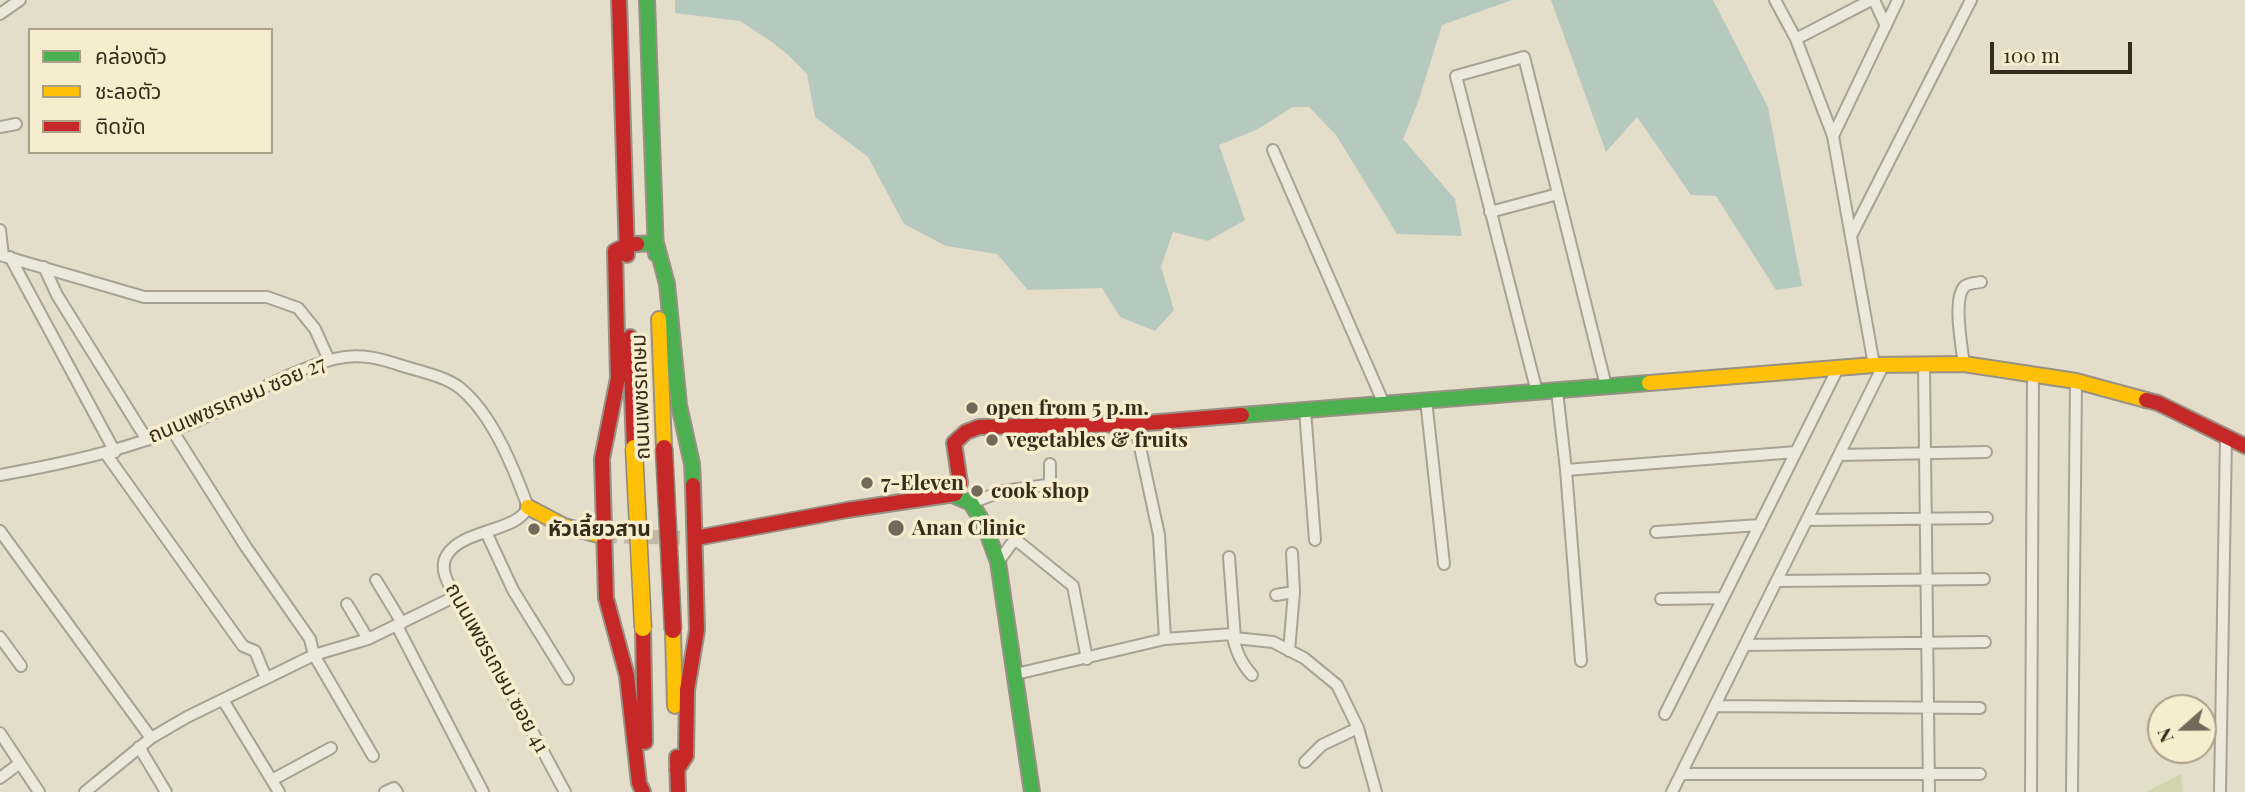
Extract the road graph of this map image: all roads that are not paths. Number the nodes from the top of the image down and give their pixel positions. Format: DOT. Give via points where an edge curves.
graph roads {
  1 [pos="20,0"];
  2 [pos="619,0"];
  3 [pos="648,0"];
  4 [pos="1775,0"];
  5 [pos="1873,0"];
  6 [pos="1898,0"];
  7 [pos="1971,0"];
  8 [pos="0,14"];
  9 [pos="1886,26"];
  10 [pos="1796,39"];
  11 [pos="16,124"];
  12 [pos="0,127"];
  13 [pos="1833,136"];
  14 [pos="1273,150"];
  15 [pos="1558,194"];
  16 [pos="1490,212"];
  17 [pos="0,230"];
  18 [pos="1851,236"];
  19 [pos="656,243"];
  20 [pos="627,245"];
  21 [pos="4,256"];
  22 [pos="44,267"];
  23 [pos="1981,282"];
  24 [pos="329,360"];
  25 [pos="1964,364"];
  26 [pos="1878,366"];
  27 [pos="1924,366"];
  28 [pos="1838,368"];
  29 [pos="2033,374"];
  30 [pos="2076,381"];
  31 [pos="1606,386"];
  32 [pos="1557,391"];
  33 [pos="1537,392"];
  34 [pos="1426,400"];
  35 [pos="1384,404"];
  36 [pos="1305,410"];
  37 [pos="1135,424"];
  38 [pos="172,430"];
  39 [pos="2226,437"];
  40 [pos="147,440"];
  41 [pos="2245,446"];
  42 [pos="1796,452"];
  43 [pos="1986,452"];
  44 [pos="110,453"];
  45 [pos="1926,453"];
  46 [pos="1839,455"];
  47 [pos="1050,464"];
  48 [pos="1566,470"];
  49 [pos="0,475"];
  50 [pos="955,496"];
  51 [pos="971,503"];
  52 [pos="528,507"];
  53 [pos="1987,518"];
  54 [pos="1807,520"];
  55 [pos="1927,520"];
  56 [pos="1759,525"];
  57 [pos="0,531"];
  58 [pos="486,532"];
  59 [pos="1656,532"];
  60 [pos="603,536"];
  61 [pos="696,538"];
  62 [pos="1315,540"];
  63 [pos="1292,553"];
  64 [pos="1229,558"];
  65 [pos="998,562"];
  66 [pos="1444,565"];
  67 [pos="1927,578"];
  68 [pos="1984,579"];
  69 [pos="376,580"];
  70 [pos="1777,581"];
  71 [pos="1294,592"];
  72 [pos="1276,595"];
  73 [pos="456,596"];
  74 [pos="1723,598"];
  75 [pos="1661,599"];
  76 [pos="347,604"];
  77 [pos="399,625"];
  78 [pos="1233,636"];
  79 [pos="0,637"];
  80 [pos="368,639"];
  81 [pos="1165,639"];
  82 [pos="1985,642"];
  83 [pos="1928,644"];
  84 [pos="1745,645"];
  85 [pos="1289,651"];
  86 [pos="314,655"];
  87 [pos="1087,659"];
  88 [pos="1581,661"];
  89 [pos="21,666"];
  90 [pos="1016,674"];
  91 [pos="1252,675"];
  92 [pos="266,678"];
  93 [pos="568,679"];
  94 [pos="223,701"];
  95 [pos="1715,706"];
  96 [pos="1928,707"];
  97 [pos="1980,708"];
  98 [pos="1665,713"];
  99 [pos="1358,728"];
  100 [pos="0,733"];
  101 [pos="151,738"];
  102 [pos="139,747"];
  103 [pos="331,748"];
  104 [pos="373,756"];
  105 [pos="1305,762"];
  106 [pos="20,763"];
  107 [pos="677,770"];
  108 [pos="1681,774"];
  109 [pos="1980,774"];
  110 [pos="1929,775"];
  111 [pos="0,778"];
  112 [pos="272,780"];
  113 [pos="39,792"];
  114 [pos="85,792"];
  115 [pos="166,792"];
  116 [pos="279,792"];
  117 [pos="385,792"];
  118 [pos="397,792"];
  119 [pos="483,792"];
  120 [pos="565,792"];
  121 [pos="645,792"];
  122 [pos="678,792"];
  123 [pos="1032,792"];
  124 [pos="1376,792"];
  125 [pos="1672,792"];
  126 [pos="1929,792"];
  127 [pos="2031,792"];
  128 [pos="2073,792"];
  129 [pos="2220,792"];
  1 -- 8 [label="street"];
  2 -- 20 [label="main road, ถนนเพชรเกษม"];
  3 -- 19 [label="main road, ถนนเพชรเกษม"];
  4 -- 10 [label="street"];
  5 -- 9 [label="street"];
  5 -- 10 [label="street"];
  6 -- 9 [label="street"];
  7 -- 18 [label="street"];
  9 -- 13 [label="street"];
  10 -- 13 [label="street"];
  11 -- 12 [label="street"];
  13 -- 18 [label="street"];
  14 -- 35 [label="street"];
  15 -- 16 [label="street"];
  15 -- 16 [label="street" via="1524,57 1456,76"];
  15 -- 31 [label="street"];
  16 -- 33 [label="street"];
  17 -- 21 [label="street"];
  18 -- 26 [label="street"];
  19 -- 20 [label="main road"];
  19 -- 61 [label="main road" via="667,284 679,405 692,464"];
  19 -- 107 [label="main road, ถนนเพชรเกษม, bridge"];
  20 -- 60 [label="main road" via="615,251 618,378 602,459"];
  20 -- 121 [label="main road, ถนนเพชรเกษม, bridge"];
  21 -- 22 [label="street"];
  21 -- 44 [label="street"];
  22 -- 24 [label="street" via="158,299 267,297 298,308 315,329"];
  22 -- 40 [label="street"];
  23 -- 25 [label="street" via="1967,285 1959,301"];
  24 -- 38 [label="street, ถนนเพชรเกษม ซอย 27"];
  24 -- 52 [label="street, ถนนเพชรเกษม ซอย 27" via="350,355 375,357 459,387 488,421"];
  25 -- 27 [label="main road"];
  25 -- 29 [label="main road"];
  26 -- 27 [label="main road"];
  26 -- 28 [label="main road"];
  26 -- 46 [label="street"];
  27 -- 45 [label="street"];
  28 -- 31 [label="main road"];
  28 -- 42 [label="street"];
  29 -- 30 [label="main road"];
  29 -- 127 [label="street"];
  30 -- 39 [label="main road" via="2158,403"];
  30 -- 128 [label="street"];
  31 -- 32 [label="main road"];
  32 -- 33 [label="main road"];
  32 -- 48 [label="street"];
  33 -- 34 [label="main road"];
  34 -- 35 [label="main road"];
  34 -- 66 [label="street"];
  35 -- 36 [label="main road"];
  36 -- 37 [label="main road"];
  36 -- 62 [label="street"];
  37 -- 61 [label="main road" via="979,427 954,443 960,483 955,494"];
  37 -- 81 [label="street" via="1159,535"];
  38 -- 40 [label="street, ถนนเพชรเกษม ซอย 27"];
  38 -- 86 [label="street" via="310,639"];
  39 -- 41 [label="main road"];
  39 -- 129 [label="street"];
  40 -- 44 [label="street, ถนนเพชรเกษม ซอย 27"];
  42 -- 48 [label="street"];
  42 -- 56 [label="street"];
  43 -- 45 [label="street"];
  44 -- 49 [label="street, ถนนเพชรเกษม ซอย 27"];
  44 -- 92 [label="street" via="243,646 255,651"];
  45 -- 46 [label="street"];
  45 -- 55 [label="street"];
  46 -- 54 [label="street"];
  47 -- 51 [label="street" via="1047,485 1003,491"];
  48 -- 88 [label="street"];
  50 -- 51 [label="main road"];
  51 -- 65 [label="main road"];
  52 -- 58 [label="street, ถนนเพชรเกษม ซอย 41" via="525,514"];
  52 -- 60 [label="main road" via="566,529"];
  53 -- 55 [label="street"];
  54 -- 55 [label="street"];
  54 -- 70 [label="street"];
  55 -- 67 [label="street"];
  56 -- 59 [label="street"];
  56 -- 74 [label="street"];
  57 -- 101 [label="street"];
  58 -- 73 [label="street, ถนนเพชรเกษม ซอย 41" via="457,544 444,559 445,577"];
  58 -- 93 [label="street" via="513,590"];
  60 -- 121 [label="main road" via="606,598 627,676 639,783"];
  61 -- 107 [label="main road" via="697,630 687,690 686,756"];
  63 -- 71 [label="street"];
  64 -- 78 [label="street"];
  65 -- 87 [label="street" via="1015,539 1073,586"];
  65 -- 90 [label="main road"];
  67 -- 68 [label="street"];
  67 -- 70 [label="street"];
  67 -- 83 [label="street"];
  69 -- 77 [label="street"];
  70 -- 84 [label="street"];
  71 -- 72 [label="street"];
  71 -- 85 [label="street"];
  73 -- 77 [label="street"];
  73 -- 120 [label="street, ถนนเพชรเกษม ซอย 41"];
  74 -- 75 [label="street"];
  74 -- 98 [label="street"];
  76 -- 80 [label="street"];
  77 -- 80 [label="street"];
  77 -- 119 [label="street"];
  78 -- 81 [label="street"];
  78 -- 85 [label="street" via="1273,642"];
  78 -- 91 [label="street" via="1236,651"];
  79 -- 89 [label="street"];
  80 -- 86 [label="street"];
  81 -- 87 [label="street"];
  82 -- 83 [label="street"];
  83 -- 84 [label="street"];
  83 -- 96 [label="street"];
  84 -- 95 [label="street"];
  85 -- 99 [label="street" via="1337,685"];
  86 -- 92 [label="street"];
  86 -- 104 [label="street"];
  87 -- 90 [label="street"];
  90 -- 123 [label="main road"];
  92 -- 94 [label="street"];
  94 -- 101 [label="street"];
  94 -- 112 [label="street"];
  95 -- 96 [label="street"];
  95 -- 108 [label="street"];
  96 -- 97 [label="street"];
  96 -- 110 [label="street"];
  99 -- 105 [label="street" via="1322,746"];
  99 -- 124 [label="street"];
  100 -- 106 [label="street"];
  101 -- 102 [label="street"];
  102 -- 114 [label="street"];
  102 -- 115 [label="street"];
  103 -- 112 [label="street"];
  106 -- 111 [label="street"];
  106 -- 113 [label="street"];
  107 -- 122 [label="main road, ถนนเพชรเกษม"];
  108 -- 110 [label="street"];
  108 -- 125 [label="street"];
  109 -- 110 [label="street"];
  110 -- 126 [label="street"];
  112 -- 116 [label="street"];
  117 -- 118 [label="street" via="394,788"];
}
